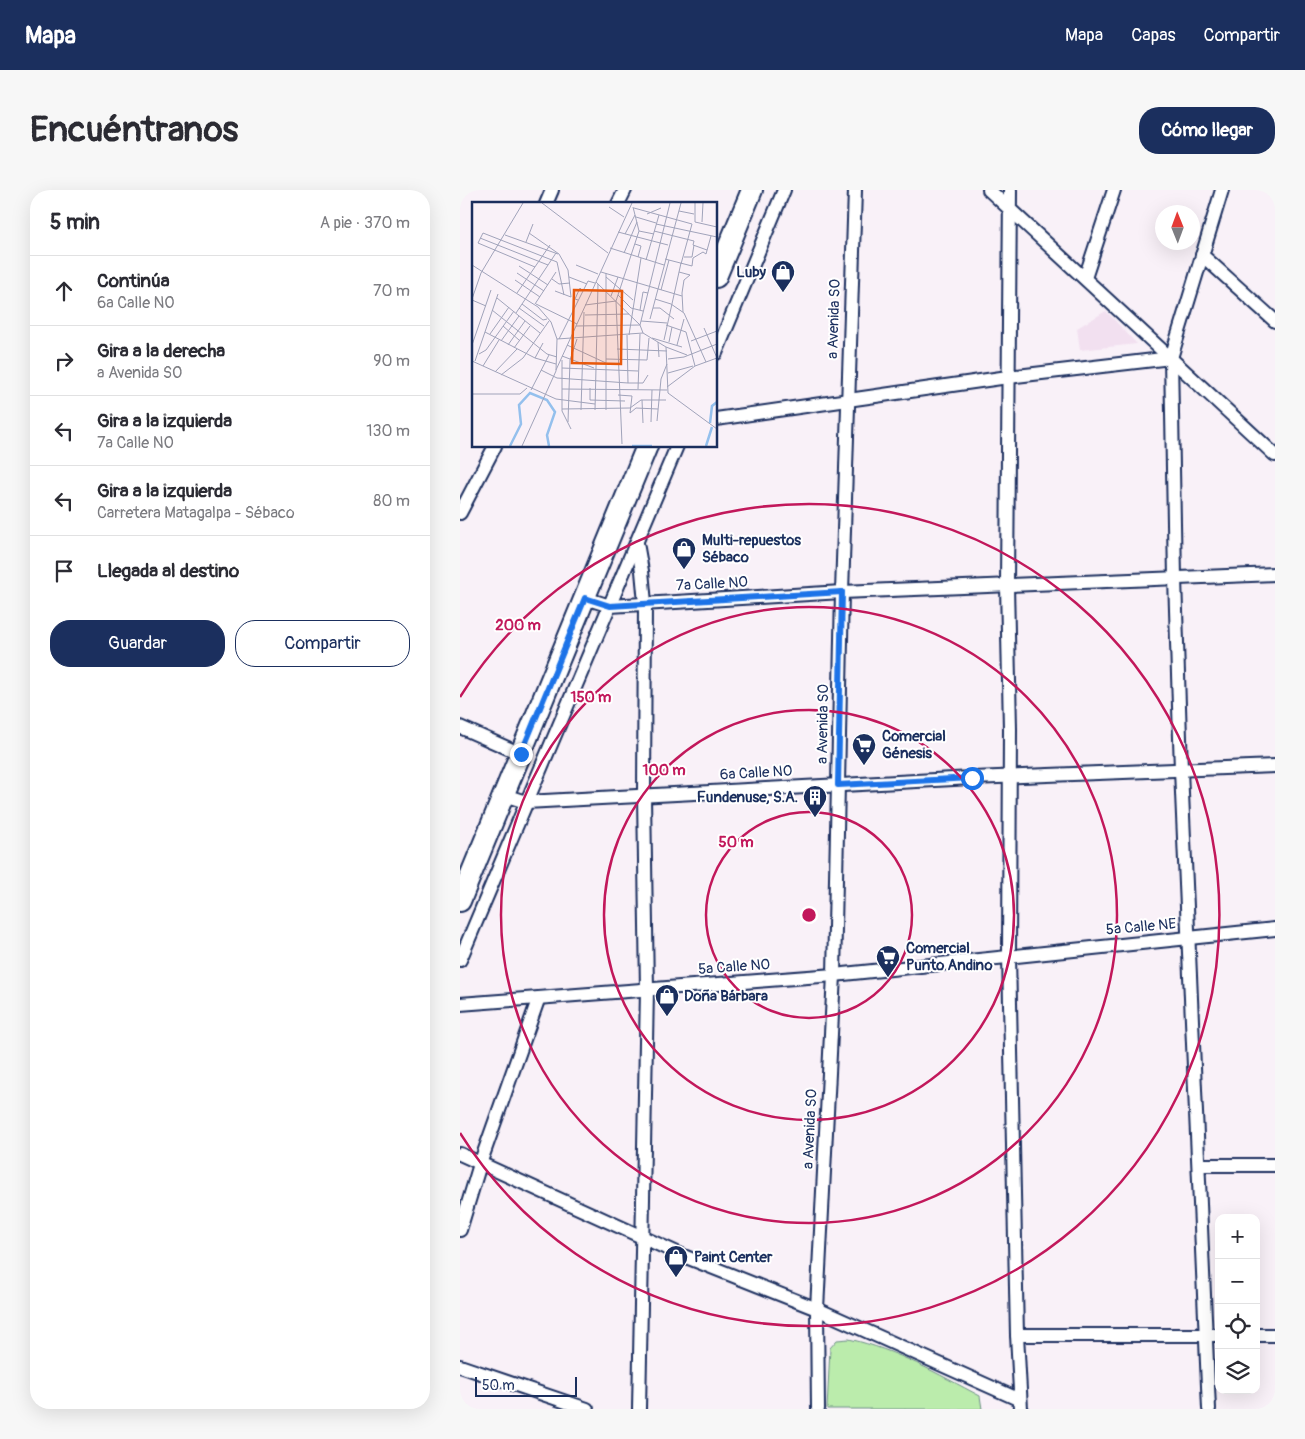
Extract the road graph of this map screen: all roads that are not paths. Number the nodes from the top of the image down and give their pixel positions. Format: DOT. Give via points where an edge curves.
graph roads {
  1 [pos="552,190"];
  2 [pos="752,190"];
  3 [pos="784,190"];
  4 [pos="855,190"];
  5 [pos="989,190"];
  6 [pos="1010,190"];
  7 [pos="1114,190"];
  8 [pos="1222,190"];
  9 [pos="547,202"];
  10 [pos="1011,210"];
  11 [pos="1202,255"];
  12 [pos="718,272"];
  13 [pos="1085,278"];
  14 [pos="1275,321"];
  15 [pos="718,348"];
  16 [pos="1171,358"];
  17 [pos="1008,376"];
  18 [pos="847,400"];
  19 [pos="718,419"];
  20 [pos="494,448"];
  21 [pos="646,448"];
  22 [pos="676,448"];
  23 [pos="1275,454"];
  24 [pos="460,513"];
  25 [pos="637,543"];
  26 [pos="1275,574"];
  27 [pos="1175,578"];
  28 [pos="1007,585"];
  29 [pos="842,592"];
  30 [pos="585,598"];
  31 [pos="645,603"];
  32 [pos="610,606"];
  33 [pos="460,726"];
  34 [pos="521,754"];
  35 [pos="1275,766"];
  36 [pos="1182,770"];
  37 [pos="1010,776"];
  38 [pos="838,785"];
  39 [pos="504,795"];
  40 [pos="644,796"];
  41 [pos="526,802"];
  42 [pos="460,901"];
  43 [pos="1275,929"];
  44 [pos="1189,939"];
  45 [pos="1009,956"];
  46 [pos="460,960"];
  47 [pos="834,975"];
  48 [pos="647,990"];
  49 [pos="538,1000"];
  50 [pos="460,1004"];
  51 [pos="460,1154"];
  52 [pos="480,1164"];
  53 [pos="1199,1165"];
  54 [pos="1275,1165"];
  55 [pos="460,1230"];
  56 [pos="642,1237"];
  57 [pos="817,1309"];
  58 [pos="1017,1335"];
  59 [pos="1212,1335"];
  60 [pos="1260,1335"];
  61 [pos="1275,1335"];
  62 [pos="460,1366"];
  63 [pos="1021,1404"];
  64 [pos="587,1409"];
  65 [pos="639,1409"];
  66 [pos="818,1409"];
  67 [pos="1209,1409"];
  1 -- 9 [label="street"];
  2 -- 12 [label="main road"];
  3 -- 15 [label="street"];
  4 -- 18 [label="street, a Avenida SO"];
  5 -- 10 [label="street"];
  6 -- 10 [label="street"];
  7 -- 13 [label="street"];
  8 -- 11 [label="street"];
  10 -- 13 [label="street"];
  10 -- 17 [label="street"];
  11 -- 14 [label="street"];
  11 -- 16 [label="street"];
  13 -- 16 [label="street"];
  16 -- 17 [label="street"];
  16 -- 23 [label="street"];
  16 -- 27 [label="street"];
  17 -- 18 [label="street"];
  17 -- 28 [label="street"];
  18 -- 19 [label="street"];
  18 -- 29 [label="street, a Avenida SO"];
  20 -- 24 [label="street"];
  21 -- 30 [label="main road"];
  22 -- 25 [label="street"];
  25 -- 31 [label="street"];
  25 -- 32 [label="street"];
  26 -- 27 [label="street, 7a Calle NO"];
  27 -- 28 [label="street, 7a Calle NO"];
  27 -- 36 [label="street"];
  28 -- 29 [label="street, 7a Calle NO"];
  28 -- 37 [label="street"];
  29 -- 31 [label="street, 7a Calle NO"];
  29 -- 38 [label="street, a Avenida SO"];
  30 -- 32 [label="street, 7a Calle NO"];
  30 -- 34 [label="main road"];
  31 -- 32 [label="street, 7a Calle NO"];
  31 -- 40 [label="street"];
  32 -- 41 [label="street"];
  33 -- 34 [label="street"];
  34 -- 39 [label="main road"];
  35 -- 36 [label="street, 6a Calle NO"];
  36 -- 37 [label="street, 6a Calle NO"];
  36 -- 44 [label="street"];
  37 -- 38 [label="street, 6a Calle NO"];
  37 -- 45 [label="street"];
  38 -- 40 [label="street, 6a Calle NO"];
  38 -- 47 [label="street, a Avenida SO"];
  39 -- 41 [label="street, 6a Calle NO"];
  39 -- 42 [label="main road"];
  40 -- 41 [label="street, 6a Calle NO"];
  40 -- 48 [label="street"];
  41 -- 46 [label="street"];
  43 -- 44 [label="street, 5a Calle NE"];
  44 -- 45 [label="street, 5a Calle NE"];
  44 -- 53 [label="street"];
  45 -- 47 [label="street, 5a Calle NO"];
  45 -- 58 [label="street"];
  47 -- 48 [label="street, 5a Calle NO"];
  47 -- 57 [label="street, a Avenida SO"];
  48 -- 49 [label="street, 5a Calle NO"];
  48 -- 56 [label="street"];
  49 -- 50 [label="street, 5a Calle NO"];
  49 -- 52 [label="street"];
  51 -- 52 [label="street"];
  52 -- 55 [label="street"];
  52 -- 56 [label="street"];
  53 -- 54 [label="street"];
  53 -- 59 [label="street"];
  56 -- 57 [label="street"];
  56 -- 65 [label="street"];
  57 -- 63 [label="street"];
  57 -- 66 [label="street, a Avenida SO"];
  58 -- 59 [label="street"];
  58 -- 63 [label="street"];
  59 -- 67 [label="street"];
  60 -- 61 [label="street"];
  62 -- 64 [label="street"];
}
